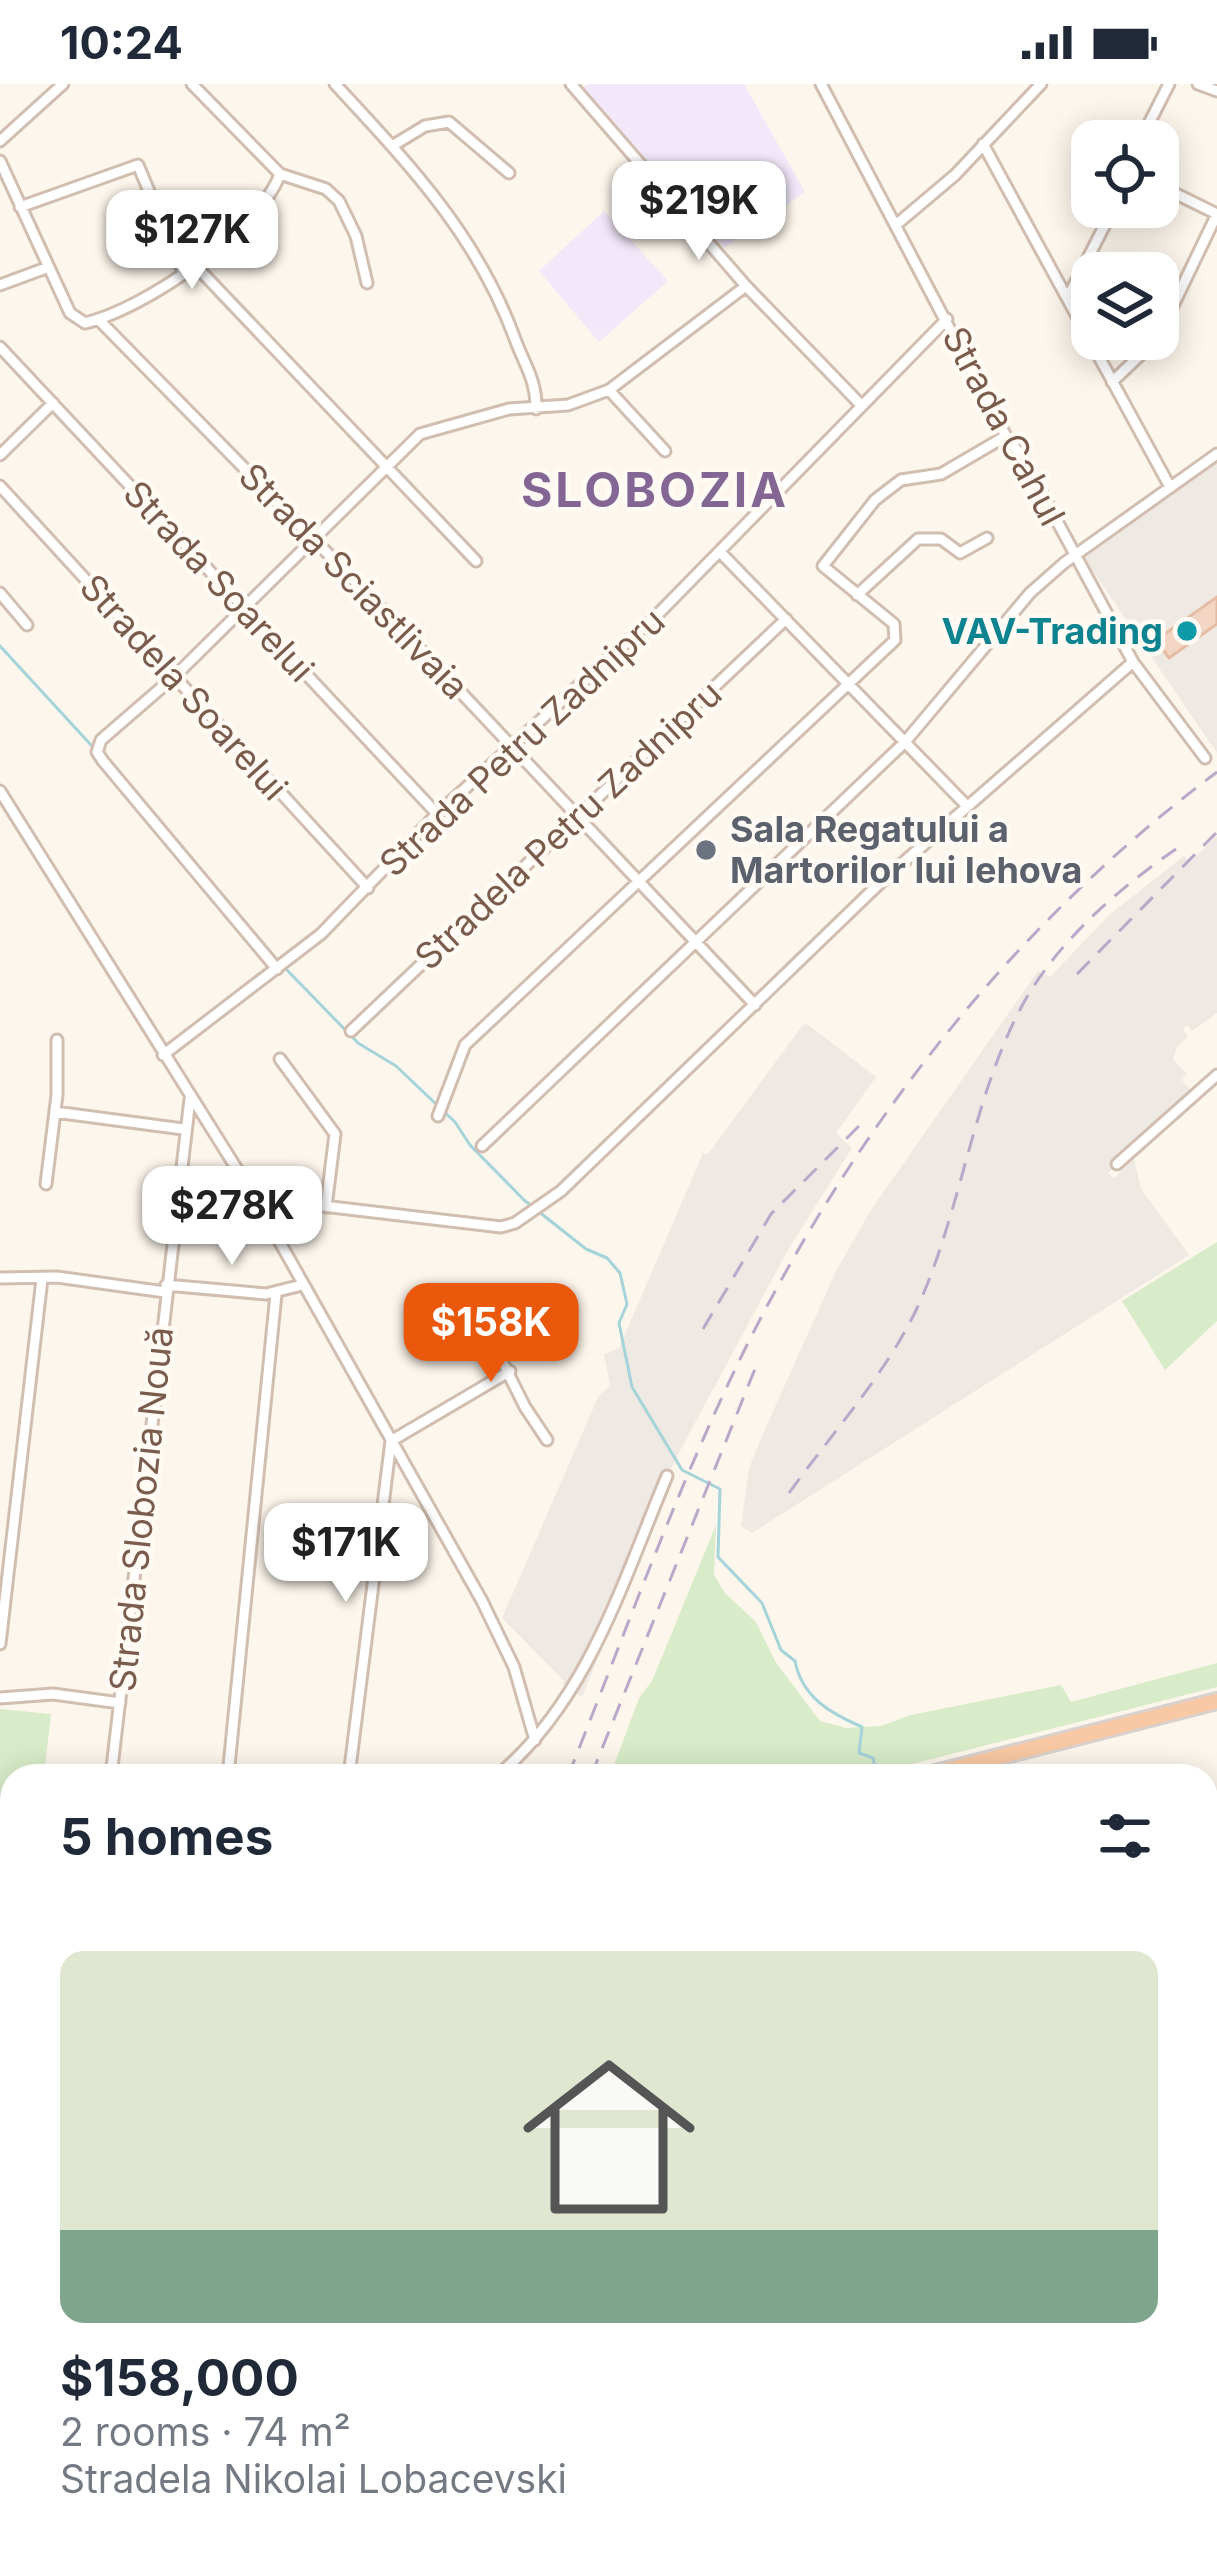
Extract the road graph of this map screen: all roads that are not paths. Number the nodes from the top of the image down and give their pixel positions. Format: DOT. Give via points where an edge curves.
graph roads {
  1 [pos="64,84"];
  2 [pos="192,84"];
  3 [pos="335,84"];
  4 [pos="571,84"];
  5 [pos="821,84"];
  6 [pos="1019,84"];
  7 [pos="1041,84"];
  8 [pos="1169,84"];
  9 [pos="1198,84"];
  10 [pos="1217,91"];
  11 [pos="1030,95"];
  12 [pos="1151,120"];
  13 [pos="0,141"];
  14 [pos="983,144"];
  15 [pos="392,146"];
  16 [pos="0,161"];
  17 [pos="509,173"];
  18 [pos="280,174"];
  19 [pos="1179,195"];
  20 [pos="20,207"];
  21 [pos="1217,214"];
  22 [pos="898,224"];
  23 [pos="1103,228"];
  24 [pos="195,265"];
  25 [pos="46,268"];
  26 [pos="183,272"];
  27 [pos="367,283"];
  28 [pos="0,285"];
  29 [pos="746,286"];
  30 [pos="1179,293"];
  31 [pos="1068,296"];
  32 [pos="98,319"];
  33 [pos="946,319"];
  34 [pos="0,347"];
  35 [pos="1134,360"];
  36 [pos="1112,382"];
  37 [pos="609,390"];
  38 [pos="53,403"];
  39 [pos="862,406"];
  40 [pos="536,409"];
  41 [pos="1006,436"];
  42 [pos="665,451"];
  43 [pos="1217,454"];
  44 [pos="0,455"];
  45 [pos="388,463"];
  46 [pos="0,487"];
  47 [pos="1170,487"];
  48 [pos="987,538"];
  49 [pos="314,542"];
  50 [pos="720,552"];
  51 [pos="1074,556"];
  52 [pos="476,561"];
  53 [pos="0,593"];
  54 [pos="856,595"];
  55 [pos="245,609"];
  56 [pos="786,619"];
  57 [pos="27,625"];
  58 [pos="1133,662"];
  59 [pos="175,676"];
  60 [pos="849,682"];
  61 [pos="905,742"];
  62 [pos="512,745"];
  63 [pos="1205,758"];
  64 [pos="0,791"];
  65 [pos="965,804"];
  66 [pos="437,814"];
  67 [pos="578,816"];
  68 [pos="638,880"];
  69 [pos="368,888"];
  70 [pos="698,943"];
  71 [pos="277,969"];
  72 [pos="755,1005"];
  73 [pos="351,1031"];
  74 [pos="57,1040"];
  75 [pos="163,1055"];
  76 [pos="280,1059"];
  77 [pos="1217,1075"];
  78 [pos="190,1099"];
  79 [pos="55,1112"];
  80 [pos="438,1116"];
  81 [pos="183,1129"];
  82 [pos="482,1146"];
  83 [pos="1117,1164"];
  84 [pos="46,1184"];
  85 [pos="254,1198"];
  86 [pos="326,1207"];
  87 [pos="0,1278"];
  88 [pos="42,1280"];
  89 [pos="302,1285"];
  90 [pos="166,1288"];
  91 [pos="276,1294"];
  92 [pos="474,1305"];
  93 [pos="510,1371"];
  94 [pos="547,1440"];
  95 [pos="391,1441"];
  96 [pos="668,1477"];
  97 [pos="0,1644"];
  98 [pos="0,1698"];
  99 [pos="1217,1701"];
  100 [pos="120,1703"];
  101 [pos="536,1740"];
  102 [pos="112,1764"];
  103 [pos="229,1764"];
  104 [pos="351,1764"];
  105 [pos="510,1764"];
  106 [pos="971,1764"];
  1 -- 13 [label="street"];
  2 -- 18 [label="street"];
  3 -- 15 [label="street"];
  4 -- 29 [label="street"];
  5 -- 22 [label="street, Strada Cahul"];
  6 -- 11 [label="street"];
  7 -- 11 [label="street"];
  8 -- 12 [label="street"];
  9 -- 10 [label="street"];
  11 -- 14 [label="street"];
  14 -- 22 [label="street"];
  14 -- 31 [label="street"];
  15 -- 17 [label="street" via="444,121"];
  15 -- 40 [label="street" via="455,218 505,310 531,372"];
  16 -- 20 [label="street"];
  18 -- 24 [label="street" via="253,218"];
  18 -- 27 [label="street" via="339,201"];
  19 -- 21 [label="street"];
  20 -- 25 [label="street"];
  20 -- 26 [label="street" via="138,165"];
  21 -- 30 [label="street"];
  22 -- 33 [label="street, Strada Cahul"];
  23 -- 31 [label="street"];
  24 -- 26 [label="street"];
  24 -- 45 [label="street"];
  25 -- 28 [label="street"];
  25 -- 32 [label="street, Strada Sciastlivaia" via="74,318"];
  26 -- 32 [label="street"];
  29 -- 37 [label="street"];
  29 -- 39 [label="street"];
  31 -- 36 [label="street"];
  32 -- 49 [label="street, Strada Sciastlivaia"];
  33 -- 39 [label="street, Strada Petru Zadnipru"];
  33 -- 41 [label="street, Strada Cahul"];
  34 -- 38 [label="street, Strada Soarelui"];
  35 -- 36 [label="street"];
  36 -- 47 [label="street"];
  37 -- 40 [label="street"];
  37 -- 42 [label="street"];
  38 -- 44 [label="street"];
  38 -- 55 [label="street, Strada Soarelui"];
  39 -- 50 [label="street, Strada Petru Zadnipru"];
  40 -- 45 [label="street" via="428,430"];
  41 -- 51 [label="street, Strada Cahul"];
  41 -- 54 [label="street" via="941,474 901,480 875,500 823,566"];
  43 -- 47 [label="street"];
  45 -- 49 [label="street"];
  45 -- 52 [label="street"];
  46 -- 59 [label="street, Stradela Soarelui"];
  47 -- 51 [label="street"];
  48 -- 54 [label="street" via="961,553 931,536 918,538"];
  49 -- 55 [label="street"];
  49 -- 62 [label="street, Strada Sciastlivaia"];
  50 -- 56 [label="street"];
  50 -- 62 [label="street, Strada Petru Zadnipru"];
  51 -- 58 [label="street, Strada Cahul"];
  51 -- 61 [label="street" via="1014,611"];
  53 -- 57 [label="street"];
  54 -- 60 [label="street" via="895,624 895,640"];
  55 -- 59 [label="street"];
  55 -- 66 [label="street, Strada Soarelui"];
  56 -- 60 [label="street"];
  56 -- 67 [label="street, Stradela Petru Zadnipru"];
  58 -- 63 [label="street, Strada Cahul"];
  58 -- 65 [label="street"];
  59 -- 69 [label="street, Stradela Soarelui"];
  59 -- 71 [label="street" via="98,744 100,757"];
  60 -- 61 [label="street"];
  60 -- 68 [label="street"];
  61 -- 65 [label="street"];
  61 -- 70 [label="street"];
  62 -- 66 [label="street, Strada Petru Zadnipru"];
  62 -- 67 [label="street, Strada Sciastlivaia"];
  64 -- 75 [label="street"];
  65 -- 72 [label="street"];
  66 -- 69 [label="street, Strada Petru Zadnipru"];
  67 -- 68 [label="street, Strada Sciastlivaia"];
  67 -- 73 [label="street, Stradela Petru Zadnipru"];
  68 -- 70 [label="street, Strada Sciastlivaia"];
  68 -- 80 [label="street" via="465,1045"];
  69 -- 71 [label="street, Strada Petru Zadnipru"];
  70 -- 72 [label="street, Strada Sciastlivaia"];
  70 -- 82 [label="street"];
  71 -- 75 [label="street, Strada Petru Zadnipru"];
  72 -- 86 [label="street" via="561,1191 515,1223"];
  74 -- 79 [label="street"];
  75 -- 78 [label="street"];
  76 -- 86 [label="street" via="335,1135"];
  77 -- 83 [label="street"];
  78 -- 81 [label="street, Strada Slobozia Nouă"];
  78 -- 85 [label="street"];
  79 -- 81 [label="street"];
  79 -- 84 [label="street"];
  81 -- 90 [label="street, Strada Slobozia Nouă"];
  85 -- 86 [label="street"];
  85 -- 89 [label="street"];
  87 -- 88 [label="street"];
  88 -- 90 [label="street"];
  88 -- 97 [label="street"];
  89 -- 91 [label="street"];
  89 -- 95 [label="street"];
  90 -- 91 [label="street"];
  90 -- 100 [label="street, Strada Slobozia Nouă"];
  91 -- 103 [label="street"];
  92 -- 93 [label="street"];
  93 -- 94 [label="street"];
  93 -- 95 [label="street"];
  95 -- 101 [label="street" via="505,1647"];
  95 -- 104 [label="street"];
  96 -- 101 [label="street" via="583,1676"];
  98 -- 100 [label="street" via="53,1694"];
  99 -- 106 [label="highway"];
  100 -- 102 [label="street, Strada Slobozia Nouă"];
  101 -- 105 [label="street"];
}
